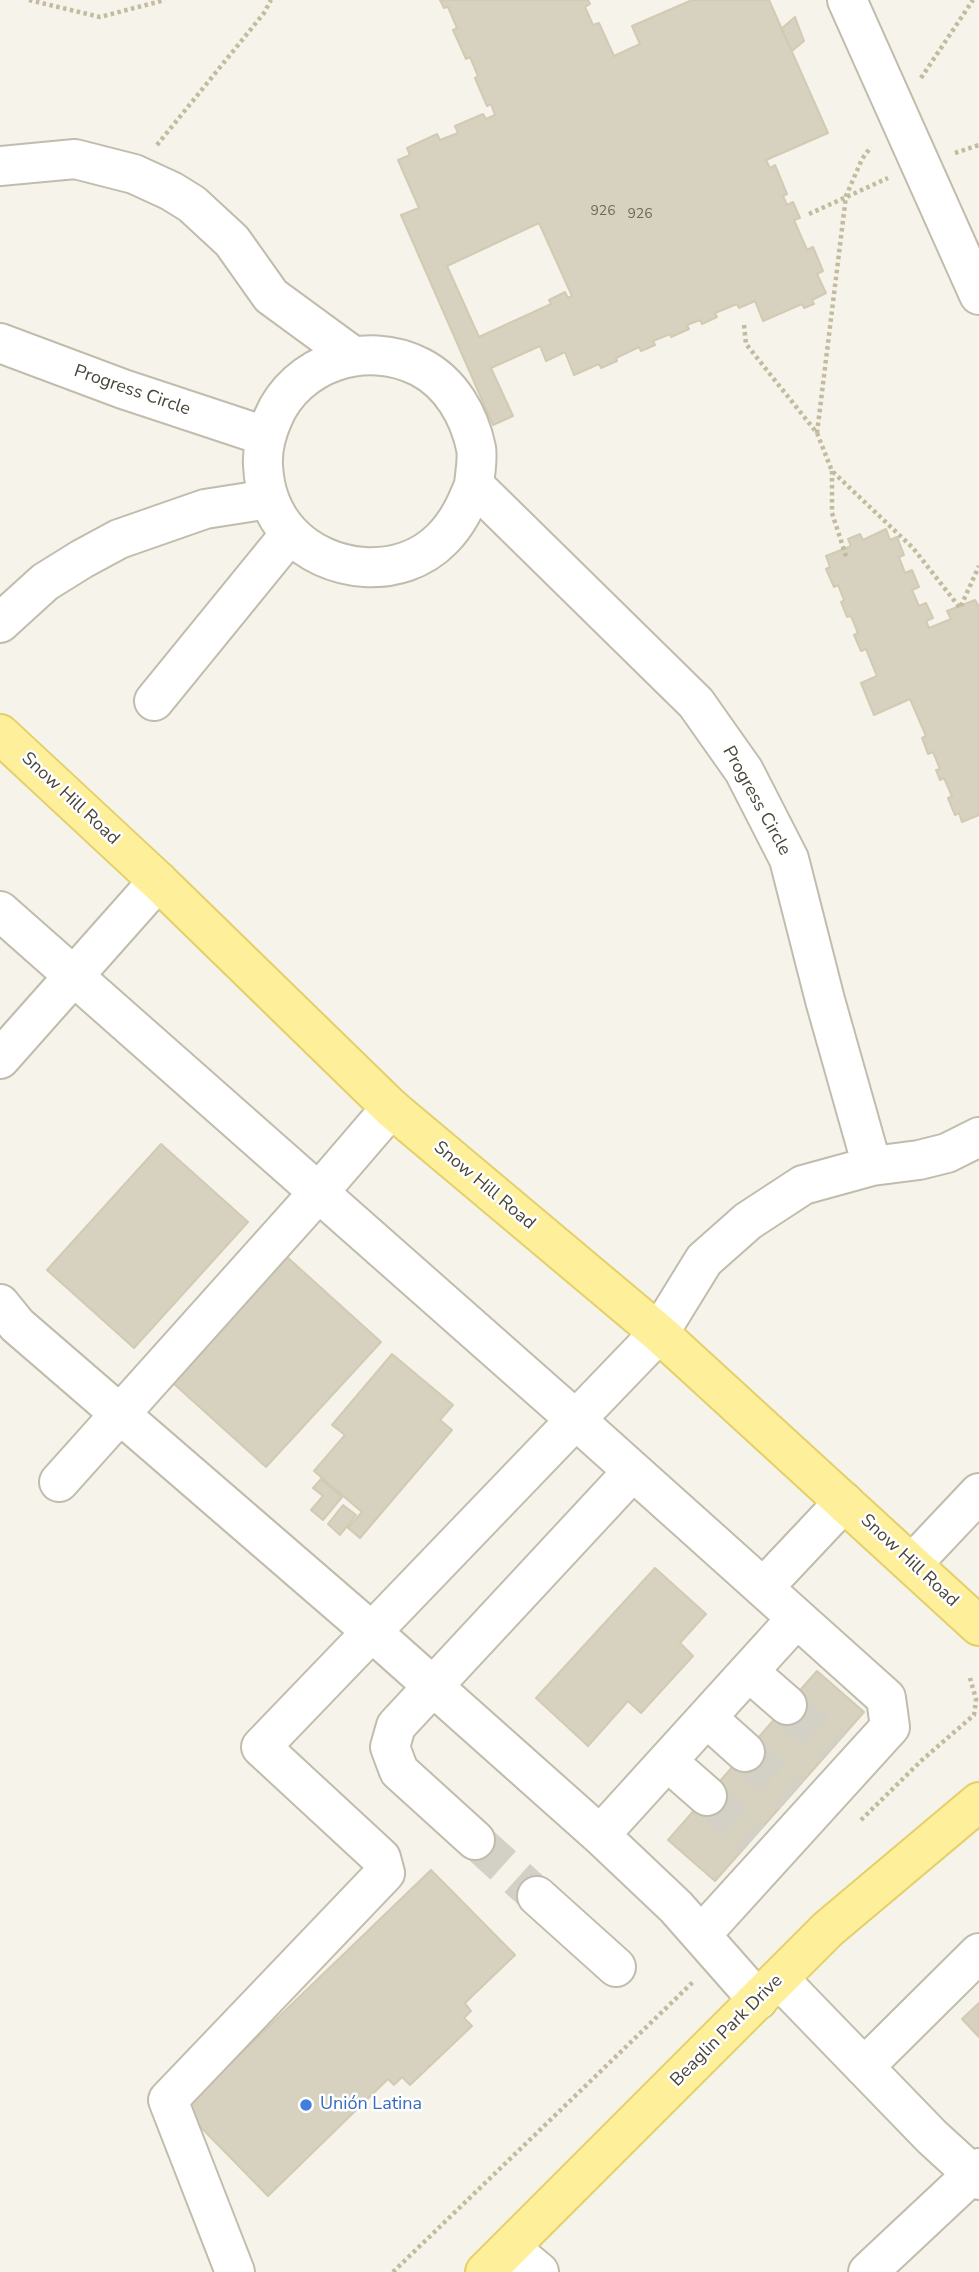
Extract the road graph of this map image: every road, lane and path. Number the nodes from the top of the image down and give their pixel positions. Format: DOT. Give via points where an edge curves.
graph roads {
  1 [pos="29,0"];
  2 [pos="165,0"];
  3 [pos="271,0"];
  4 [pos="848,0"];
  5 [pos="974,0"];
  6 [pos="897,112"];
  7 [pos="0,166"];
  8 [pos="134,174"];
  9 [pos="979,295"];
  10 [pos="744,325"];
  11 [pos="0,344"];
  12 [pos="353,356"];
  13 [pos="817,433"];
  14 [pos="265,436"];
  15 [pos="832,471"];
  16 [pos="474,485"];
  17 [pos="268,499"];
  18 [pos="290,534"];
  19 [pos="847,559"];
  20 [pos="979,566"];
  21 [pos="0,623"];
  22 [pos="154,701"];
  23 [pos="0,734"];
  24 [pos="158,881"];
  25 [pos="0,911"];
  26 [pos="74,977"];
  27 [pos="0,1059"];
  28 [pos="391,1108"];
  29 [pos="979,1137"];
  30 [pos="872,1166"];
  31 [pos="318,1193"];
  32 [pos="0,1304"];
  33 [pos="659,1333"];
  34 [pos="120,1414"];
  35 [pos="576,1419"];
  36 [pos="633,1471"];
  37 [pos="59,1482"];
  38 [pos="977,1499"];
  39 [pos="844,1502"];
  40 [pos="912,1564"];
  41 [pos="763,1588"];
  42 [pos="797,1618"];
  43 [pos="979,1626"];
  44 [pos="372,1632"];
  45 [pos="749,1672"];
  46 [pos="434,1686"];
  47 [pos="787,1705"];
  48 [pos="707,1718"];
  49 [pos="745,1752"];
  50 [pos="667,1761"];
  51 [pos="706,1796"];
  52 [pos="979,1802"];
  53 [pos="600,1835"];
  54 [pos="475,1840"];
  55 [pos="537,1896"];
  56 [pos="701,1935"];
  57 [pos="979,1953"];
  58 [pos="616,1967"];
  59 [pos="768,1989"];
  60 [pos="864,2067"];
  61 [pos="977,2174"];
  62 [pos="498,2260"];
  63 [pos="235,2272"];
  64 [pos="538,2272"];
  65 [pos="867,2272"];
  1 -- 2 [label="path" via="100,17"];
  3 -- 8 [label="path"];
  4 -- 6 [label="street"];
  5 -- 6 [label="path"];
  6 -- 9 [label="street"];
  6 -- 13 [label="path" via="862,159 846,196"];
  7 -- 8 [label="street" via="75,159"];
  8 -- 12 [label="street" via="192,204 232,241 271,296"];
  10 -- 13 [label="path" via="746,344"];
  11 -- 14 [label="street, Progress Circle"];
  12 -- 14 [label="street" via="323,365 297,382 277,407"];
  12 -- 16 [label="street" via="388,356 421,367 448,388 467,417 476,450"];
  13 -- 15 [label="path"];
  14 -- 17 [label="street" via="262,457"];
  15 -- 19 [label="path" via="832,513"];
  15 -- 20 [label="path" via="913,548 960,608"];
  16 -- 18 [label="street" via="462,516 440,541 413,559 380,568 347,566 316,554"];
  16 -- 30 [label="street, Progress Circle" via="696,703 744,771 789,859"];
  17 -- 18 [label="street"];
  17 -- 21 [label="street" via="205,509 119,540 46,582"];
  18 -- 22 [label="street"];
  23 -- 24 [label="main road, Snow Hill Road"];
  24 -- 26 [label="street"];
  24 -- 28 [label="main road, Snow Hill Road"];
  25 -- 26 [label="street"];
  26 -- 27 [label="street"];
  26 -- 31 [label="street"];
  28 -- 31 [label="street"];
  28 -- 33 [label="main road, Snow Hill Road"];
  29 -- 30 [label="street" via="938,1155"];
  30 -- 33 [label="street" via="803,1185 748,1221 704,1260"];
  31 -- 34 [label="street"];
  31 -- 35 [label="street"];
  32 -- 34 [label="street" via="17,1325"];
  33 -- 35 [label="street"];
  33 -- 39 [label="main road, Snow Hill Road"];
  34 -- 37 [label="street"];
  34 -- 44 [label="street"];
  35 -- 36 [label="street"];
  35 -- 44 [label="street"];
  36 -- 41 [label="street"];
  36 -- 46 [label="street"];
  38 -- 40 [label="street"];
  39 -- 40 [label="main road, Snow Hill Road"];
  39 -- 41 [label="street"];
  40 -- 43 [label="main road, Snow Hill Road"];
  41 -- 42 [label="street"];
  42 -- 45 [label="street"];
  42 -- 56 [label="street" via="886,1698 890,1727 844,1757 763,1848"];
  44 -- 46 [label="street"];
  44 -- 63 [label="street" via="261,1747 381,1858 385,1873 168,2100"];
  45 -- 47 [label="street"];
  45 -- 48 [label="street"];
  46 -- 53 [label="street"];
  46 -- 54 [label="street" via="396,1726 390,1747 399,1771"];
  48 -- 49 [label="street"];
  48 -- 50 [label="street"];
  50 -- 51 [label="street"];
  50 -- 53 [label="street"];
  52 -- 59 [label="main road, Beaglin Park Drive" via="828,1929"];
  53 -- 56 [label="street"];
  55 -- 58 [label="street"];
  56 -- 59 [label="street"];
  57 -- 60 [label="street"];
  59 -- 60 [label="street"];
  59 -- 62 [label="main road, Beaglin Park Drive"];
  60 -- 61 [label="street" via="932,2137"];
  61 -- 65 [label="street"];
  62 -- 64 [label="street"];
}
